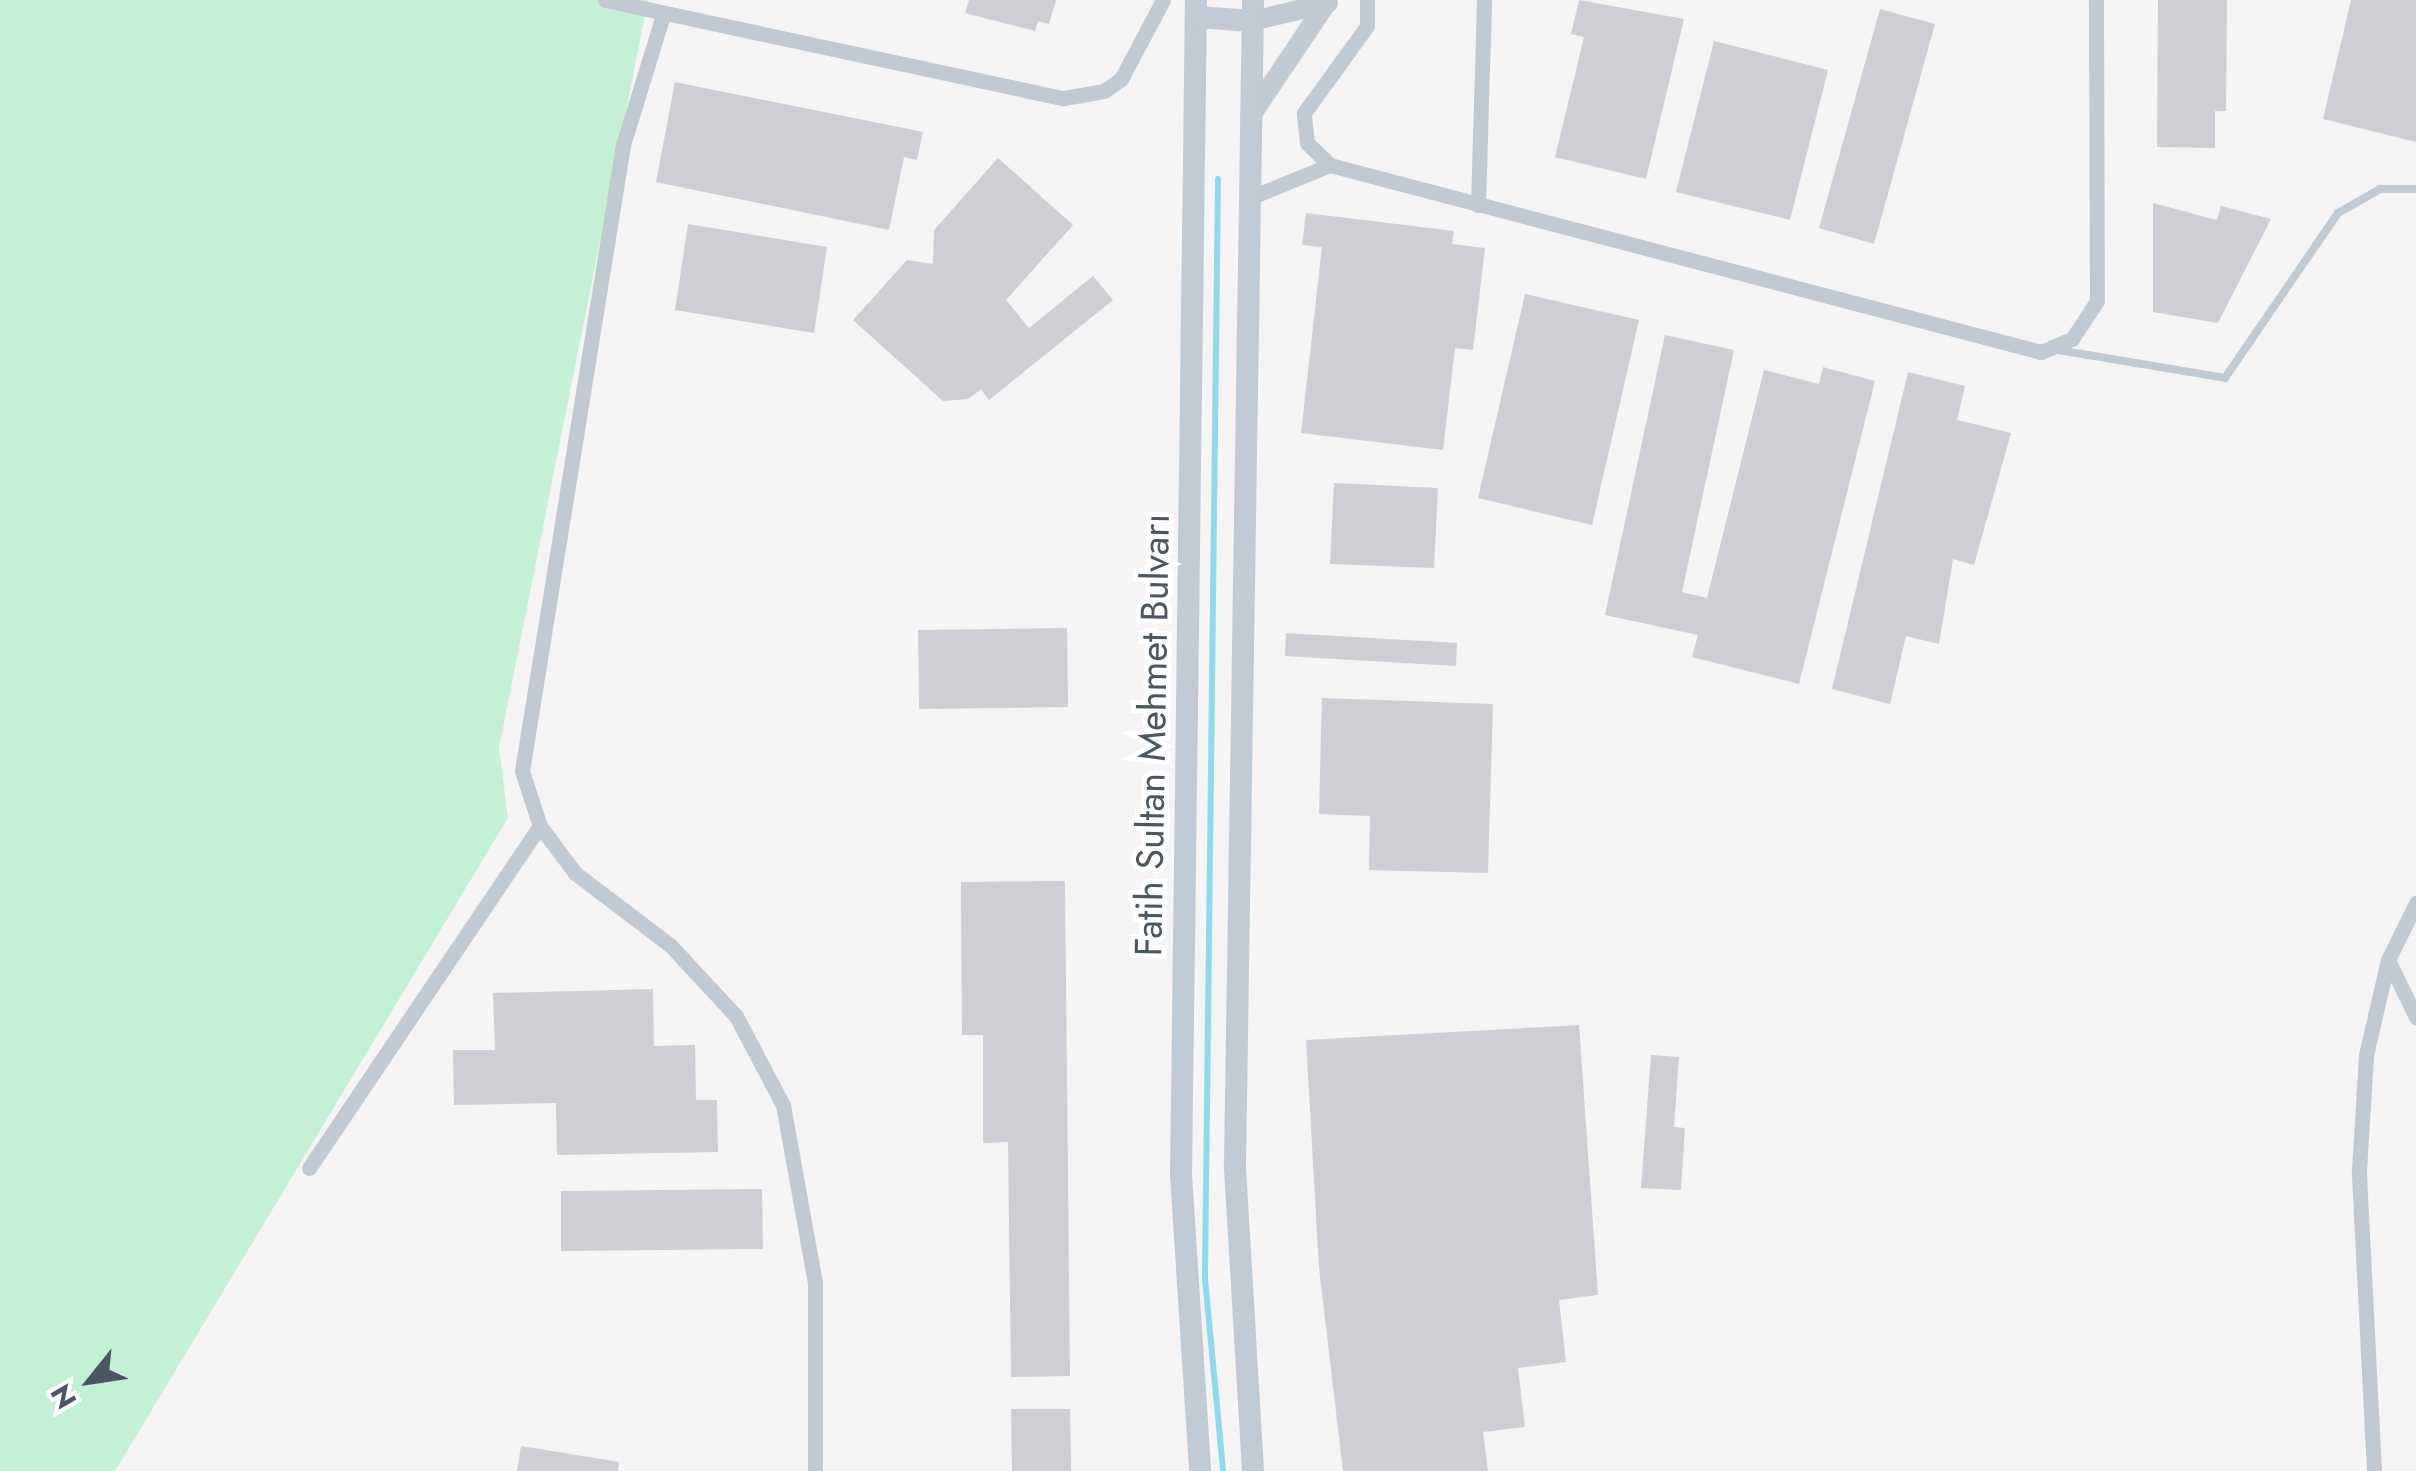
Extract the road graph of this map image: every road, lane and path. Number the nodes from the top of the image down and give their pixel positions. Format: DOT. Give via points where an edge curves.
graph roads {
  1 [pos="605,0"];
  2 [pos="1163,0"];
  3 [pos="1368,0"];
  4 [pos="1484,0"];
  5 [pos="2096,0"];
  6 [pos="1331,2"];
  7 [pos="1196,9"];
  8 [pos="1253,10"];
  9 [pos="663,15"];
  10 [pos="1250,117"];
  11 [pos="1330,165"];
  12 [pos="2416,189"];
  13 [pos="1249,198"];
  14 [pos="1478,205"];
  15 [pos="2052,349"];
  16 [pos="540,826"];
  17 [pos="2416,903"];
  18 [pos="2388,960"];
  19 [pos="2416,1017"];
  20 [pos="309,1168"];
  21 [pos="815,1471"];
  22 [pos="1200,1471"];
  23 [pos="1252,1471"];
  24 [pos="2374,1471"];
  1 -- 9 [label="street"];
  2 -- 9 [label="street" via="1121,79 1104,91 1064,98"];
  3 -- 11 [label="street" via="1367,26 1304,113 1307,143"];
  4 -- 14 [label="street"];
  5 -- 15 [label="street" via="2097,302 2080,331"];
  6 -- 8 [label="street"];
  6 -- 10 [label="street"];
  7 -- 8 [label="main road"];
  7 -- 22 [label="main road, Fatih Sultan Mehmet Bulvarı" via="1181,1175"];
  8 -- 10 [label="main road"];
  9 -- 16 [label="street" via="624,145 585,413 534,679 522,771"];
  10 -- 13 [label="main road"];
  11 -- 13 [label="street"];
  11 -- 14 [label="street"];
  12 -- 15 [label="lane" via="2380,188 2338,213 2225,378"];
  13 -- 23 [label="main road" via="1235,1164"];
  14 -- 15 [label="street" via="2030,353"];
  16 -- 20 [label="street"];
  16 -- 21 [label="street" via="574,873 670,944 736,1016 783,1105 814,1283"];
  17 -- 18 [label="street"];
  18 -- 19 [label="street"];
  18 -- 24 [label="street" via="2366,1055 2358,1170"];
}
